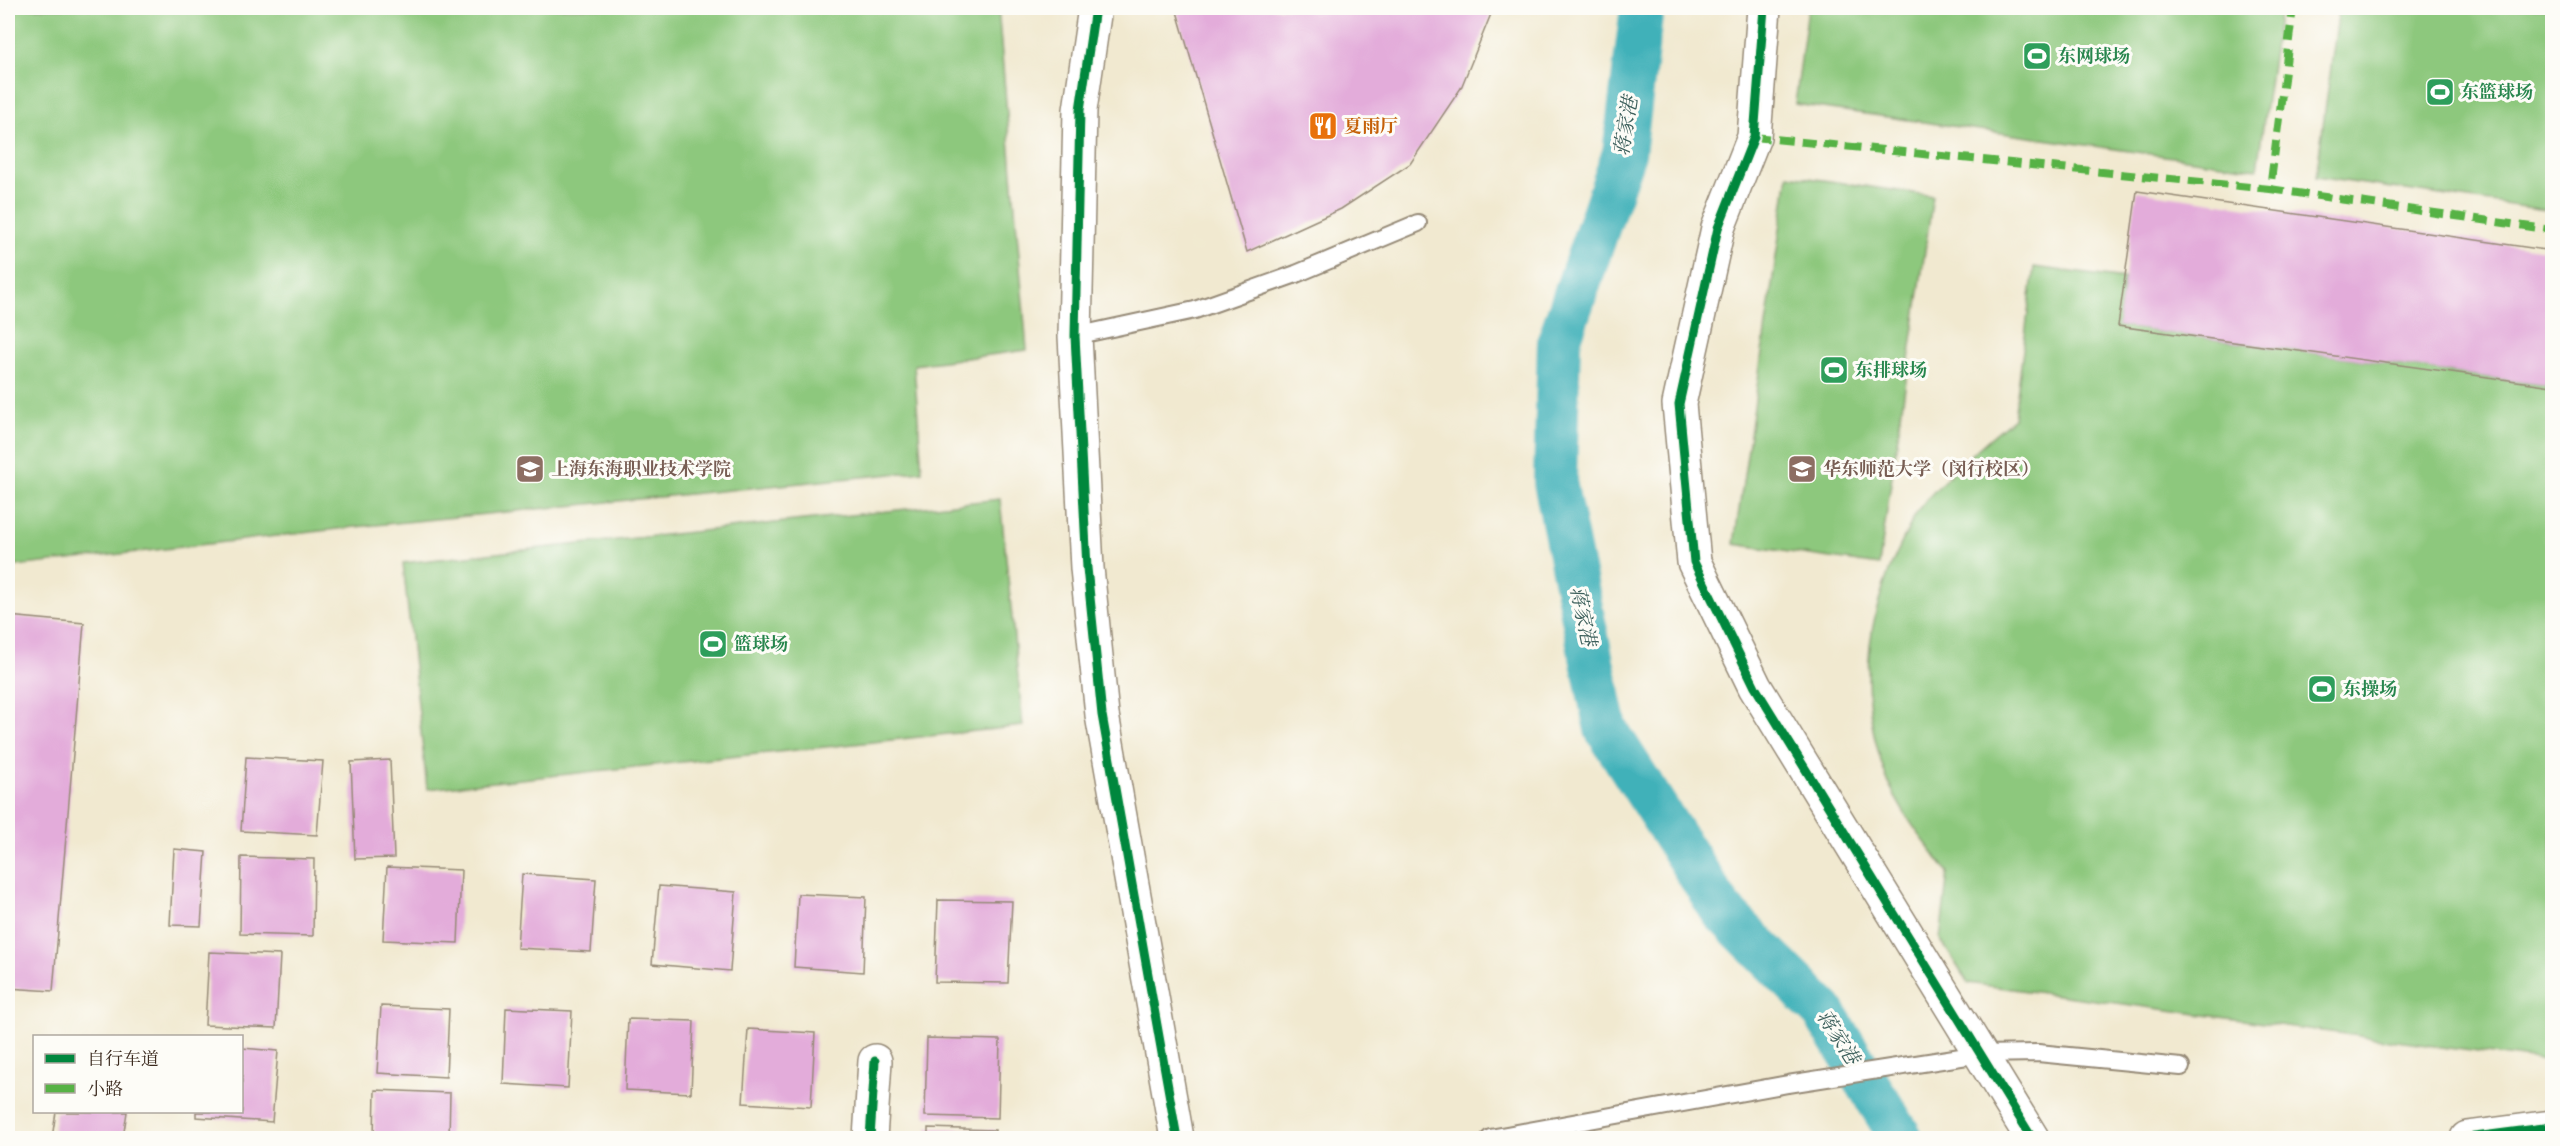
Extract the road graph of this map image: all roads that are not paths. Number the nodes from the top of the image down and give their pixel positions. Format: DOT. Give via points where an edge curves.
graph roads {
  1 [pos="1095,8"];
  2 [pos="1764,8"];
  3 [pos="1418,223"];
  4 [pos="1075,336"];
  5 [pos="1980,1054"];
  6 [pos="876,1061"];
  7 [pos="2181,1067"];
  8 [pos="2553,1127"];
  9 [pos="870,1138"];
  10 [pos="1177,1138"];
  11 [pos="1490,1138"];
  12 [pos="2032,1138"];
  13 [pos="2468,1138"];
  1 -- 4 [label="street" via="1080,110"];
  2 -- 5 [label="street" via="1754,137 1718,228 1679,404 1694,562 1755,687"];
  3 -- 4 [label="lane" via="1296,274 1195,310"];
  4 -- 10 [label="street" via="1087,568 1102,716"];
  5 -- 7 [label="lane" via="2038,1053"];
  5 -- 11 [label="lane"];
  5 -- 12 [label="street"];
  6 -- 9 [label="street"];
  8 -- 13 [label="street"];
}
